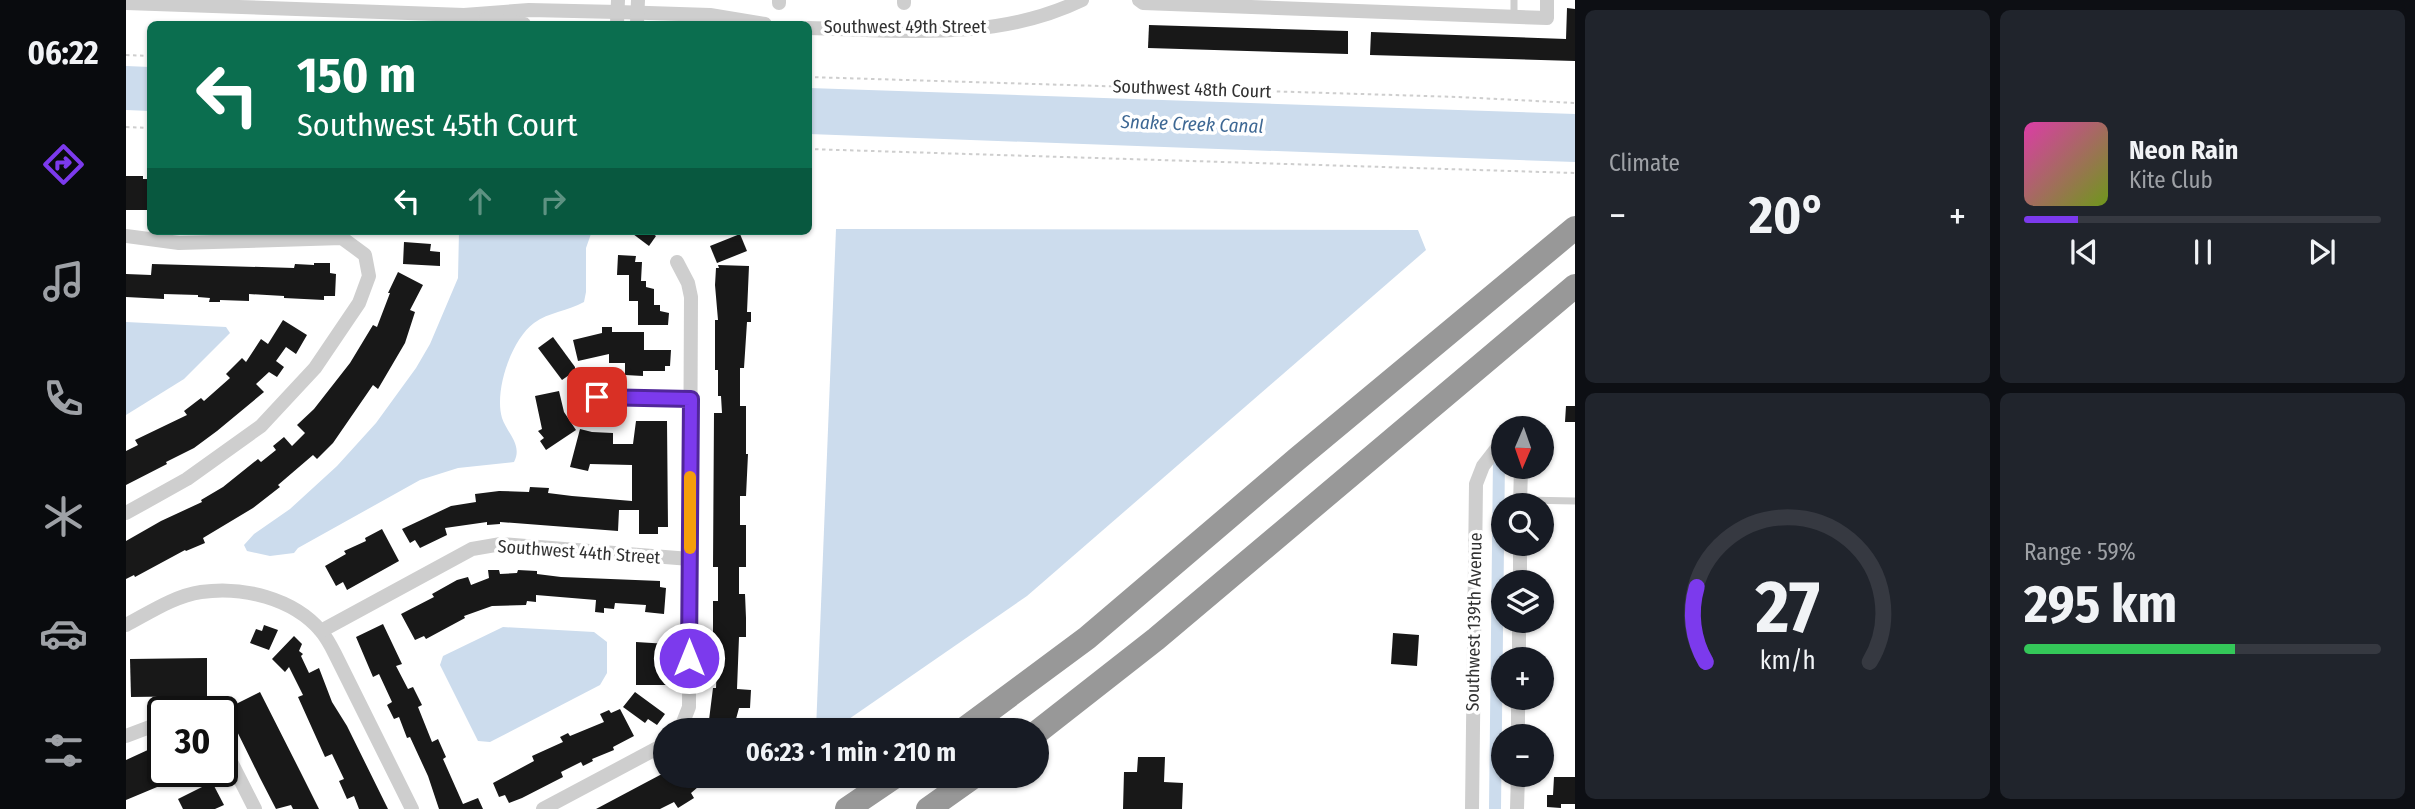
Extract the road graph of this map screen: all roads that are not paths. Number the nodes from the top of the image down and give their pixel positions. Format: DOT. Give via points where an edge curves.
graph roads {
  1 [pos="1082,0"];
  2 [pos="1139,0"];
  3 [pos="1514,0"];
  4 [pos="1547,0"];
  5 [pos="126,3"];
  6 [pos="202,3"];
  7 [pos="1215,3"];
  8 [pos="1270,4"];
  9 [pos="1365,6"];
  10 [pos="1418,7"];
  11 [pos="618,12"];
  12 [pos="637,12"];
  13 [pos="464,15"];
  14 [pos="1514,17"];
  15 [pos="504,21"];
  16 [pos="747,21"];
  17 [pos="812,28"];
  18 [pos="1575,228"];
  19 [pos="126,236"];
  20 [pos="677,262"];
  21 [pos="1575,286"];
  22 [pos="597,397"];
  23 [pos="691,399"];
  24 [pos="1491,456"];
  25 [pos="1575,500"];
  26 [pos="1554,501"];
  27 [pos="126,513"];
  28 [pos="690,559"];
  29 [pos="126,625"];
  30 [pos="321,631"];
  31 [pos="684,718"];
  32 [pos="979,718"];
  33 [pos="1049,723"];
  34 [pos="147,728"];
  35 [pos="126,736"];
  36 [pos="653,750"];
  37 [pos="238,776"];
  38 [pos="1518,787"];
  39 [pos="878,788"];
  40 [pos="954,788"];
  41 [pos="255,809"];
  42 [pos="412,809"];
  43 [pos="543,809"];
  44 [pos="847,809"];
  45 [pos="928,809"];
  46 [pos="1472,809"];
  47 [pos="1517,809"];
  1 -- 17 [label="street, Southwest 49th Street" via="1010,25 947,30"];
  2 -- 7 [label="street"];
  3 -- 14 [label="lane"];
  4 -- 14 [label="street" via="1547,18"];
  5 -- 6 [label="street"];
  6 -- 13 [label="street"];
  7 -- 8 [label="street"];
  8 -- 9 [label="street"];
  9 -- 10 [label="street"];
  10 -- 14 [label="street"];
  11 -- 12 [label="street"];
  11 -- 13 [label="street" via="529,10"];
  12 -- 16 [label="street"];
  13 -- 15 [label="street"];
  18 -- 32 [label="highway" via="1087,638"];
  19 -- 27 [label="street" via="179,243 342,238 365,255 369,276 359,303 315,368 261,426 187,479"];
  20 -- 23 [label="street" via="691,298"];
  21 -- 33 [label="highway" via="1156,639"];
  22 -- 23 [label="street"];
  23 -- 28 [label="street"];
  24 -- 46 [label="street, Southwest 139th Avenue" via="1476,484"];
  25 -- 26 [label="lane"];
  28 -- 30 [label="street, Southwest 44th Street" via="501,544 472,549"];
  28 -- 31 [label="street"];
  29 -- 30 [label="street" via="200,592 231,591 286,604"];
  30 -- 42 [label="street"];
  34 -- 35 [label="street"];
  36 -- 43 [label="street"];
  37 -- 41 [label="street"];
  38 -- 47 [label="street"];
  39 -- 44 [label="highway"];
  40 -- 45 [label="highway"];
}
